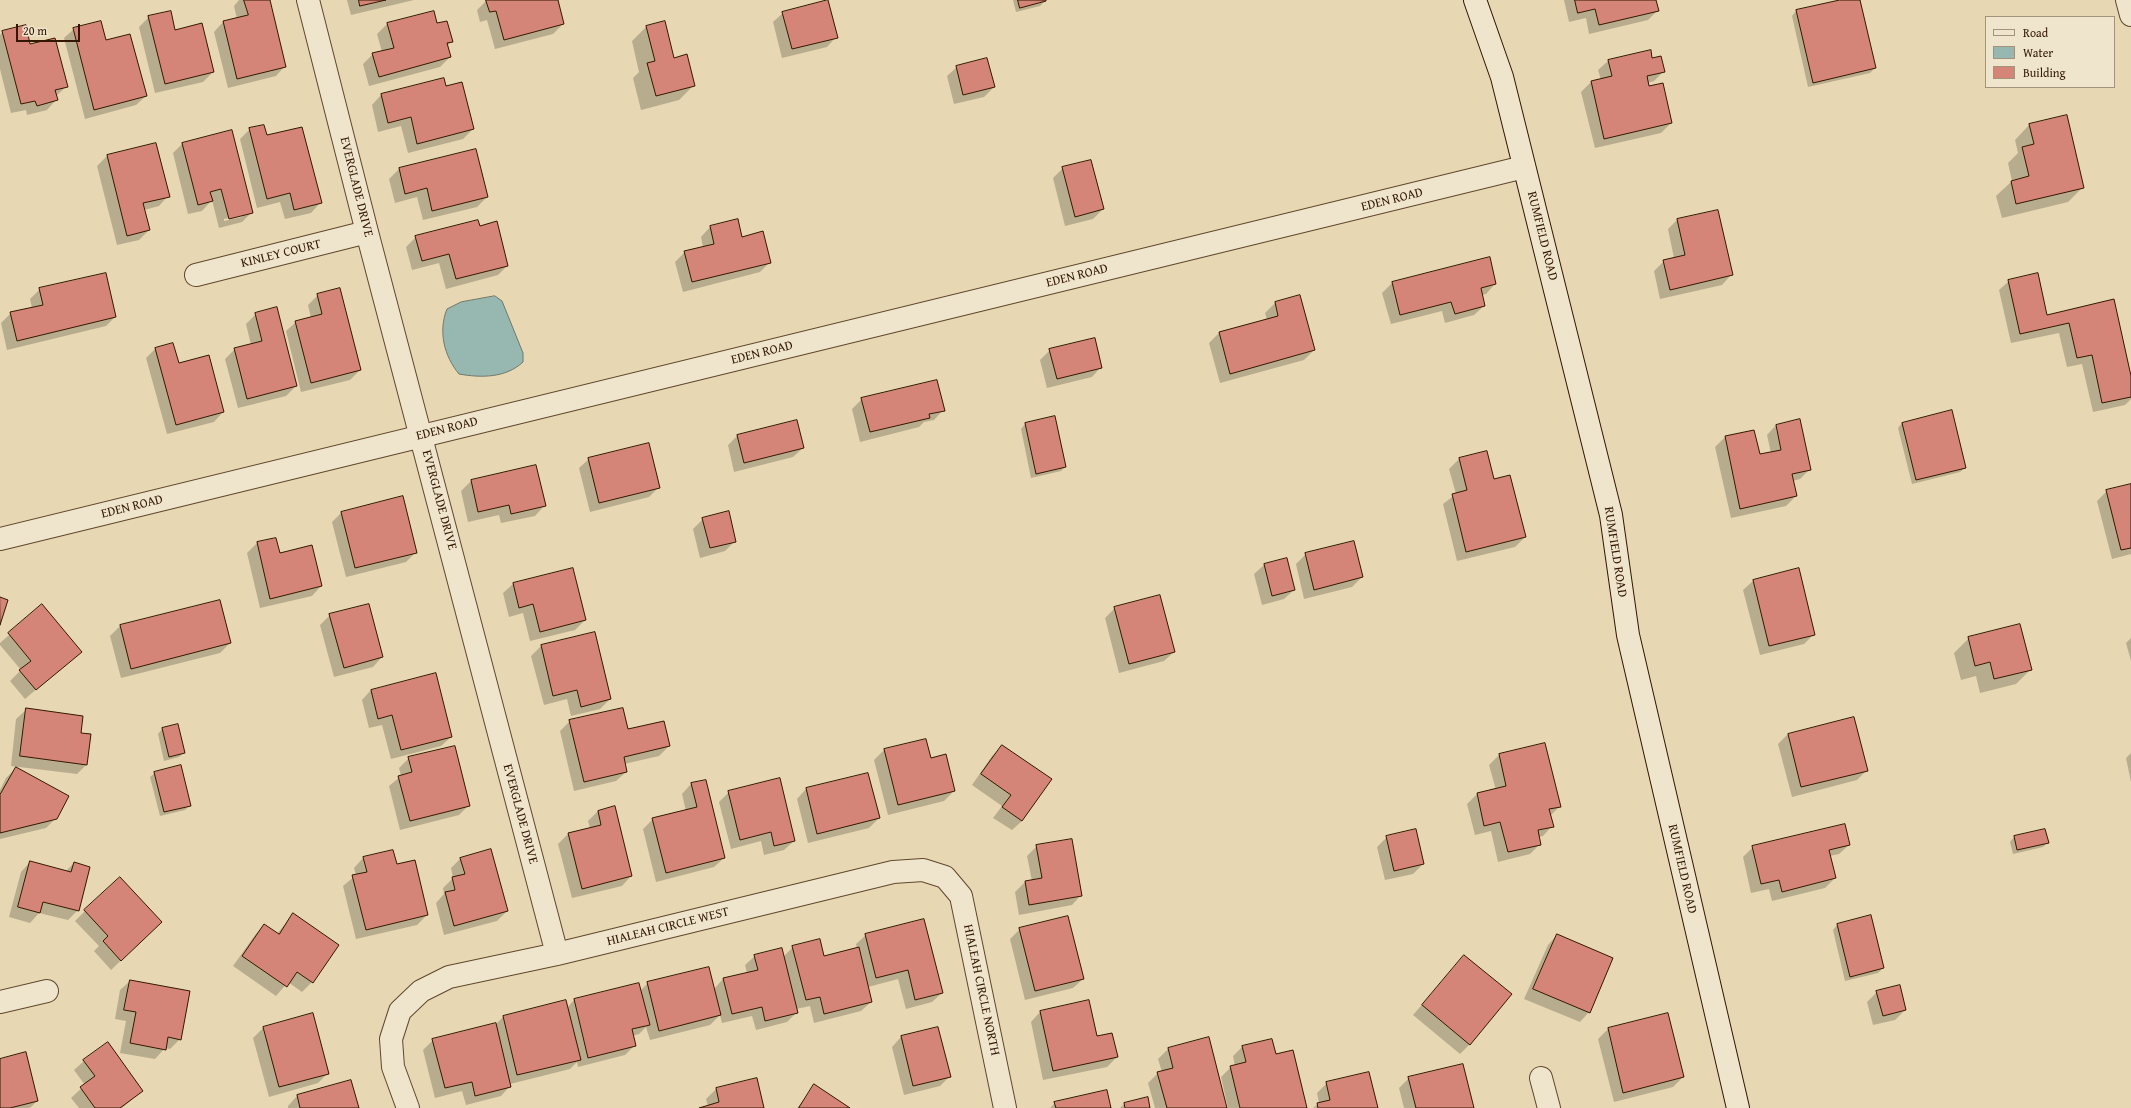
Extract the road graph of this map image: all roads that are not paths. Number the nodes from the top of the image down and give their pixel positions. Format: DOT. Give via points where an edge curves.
graph roads {
  1 [pos="308,0"];
  2 [pos="1475,0"];
  3 [pos="2127,0"];
  4 [pos="2131,15"];
  5 [pos="1524,167"];
  6 [pos="367,232"];
  7 [pos="196,275"];
  8 [pos="422,436"];
  9 [pos="0,539"];
  10 [pos="945,876"];
  11 [pos="557,954"];
  12 [pos="47,991"];
  13 [pos="0,1002"];
  14 [pos="1541,1078"];
  15 [pos="408,1108"];
  16 [pos="1005,1108"];
  17 [pos="1549,1108"];
  18 [pos="1738,1108"];
  1 -- 6 [label="street, EVERGLADE DRIVE"];
  2 -- 5 [label="street, RUMFIELD ROAD" via="1502,77"];
  3 -- 4 [label="street"];
  5 -- 8 [label="street, EDEN ROAD"];
  5 -- 18 [label="street, RUMFIELD ROAD" via="1611,515 1628,635"];
  6 -- 7 [label="street, KINLEY COURT"];
  6 -- 8 [label="street, EVERGLADE DRIVE"];
  8 -- 9 [label="street, EDEN ROAD"];
  8 -- 11 [label="street, EVERGLADE DRIVE"];
  10 -- 11 [label="street, HIALEAH CIRCLE WEST" via="923,870 893,872"];
  10 -- 16 [label="street, HIALEAH CIRCLE NORTH" via="961,896"];
  11 -- 15 [label="street, HIALEAH CIRCLE WEST" via="450,976 421,991 400,1011 391,1039 393,1067"];
  12 -- 13 [label="street"];
  14 -- 17 [label="street"];
}
